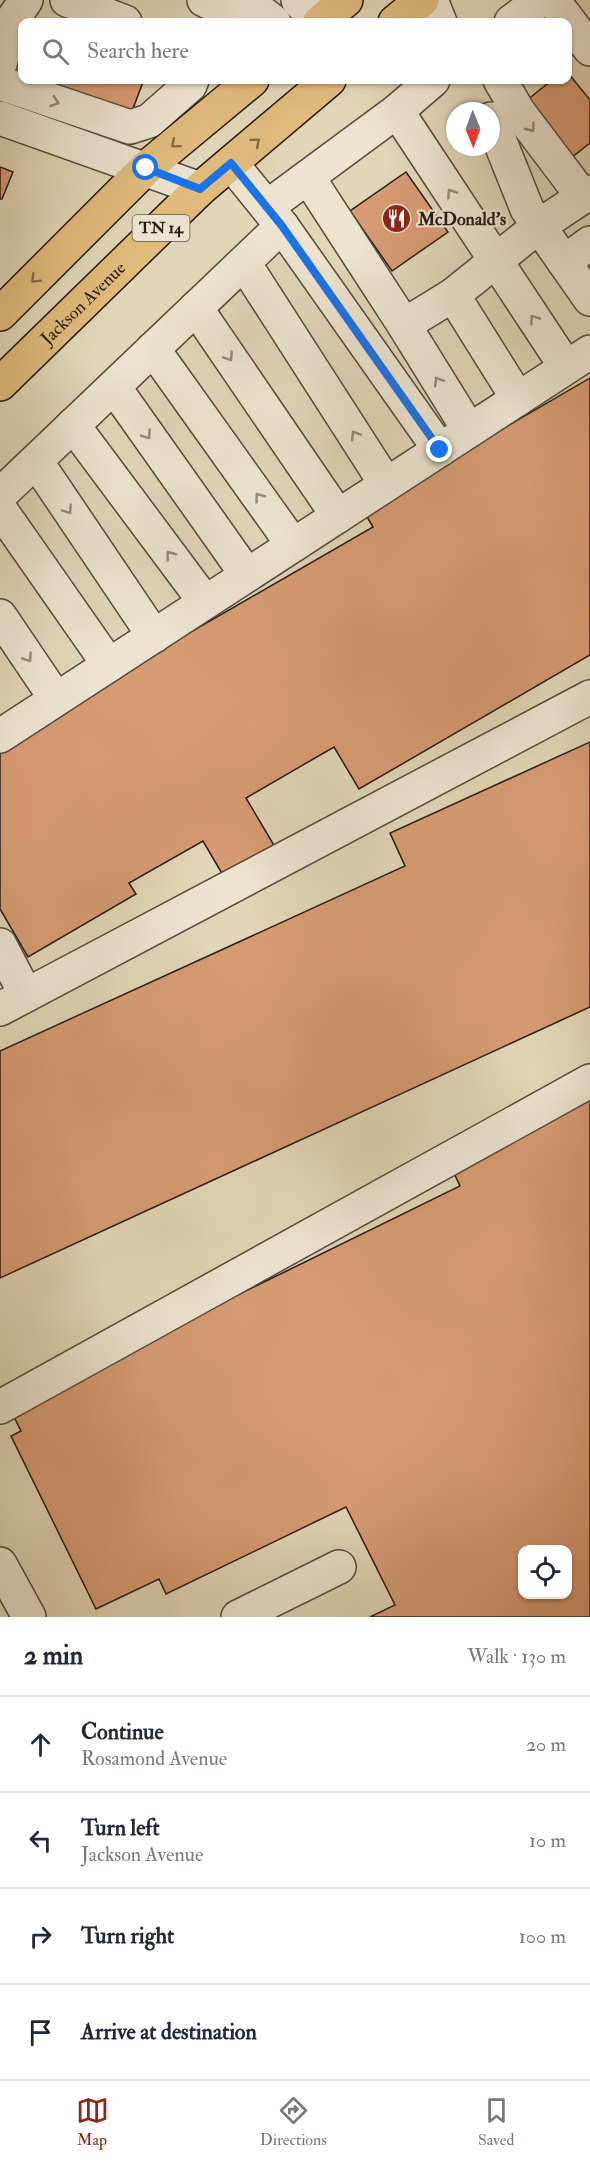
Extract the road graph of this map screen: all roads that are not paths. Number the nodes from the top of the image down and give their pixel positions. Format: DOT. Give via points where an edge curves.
graph roads {
  1 [pos="26,0"];
  2 [pos="67,0"];
  3 [pos="204,0"];
  4 [pos="298,0"];
  5 [pos="346,0"];
  6 [pos="422,0"];
  7 [pos="431,0"];
  8 [pos="540,0"];
  9 [pos="552,0"];
  10 [pos="114,18"];
  11 [pos="269,18"];
  12 [pos="315,18"];
  13 [pos="324,18"];
  14 [pos="400,18"];
  15 [pos="438,18"];
  16 [pos="516,18"];
  17 [pos="565,18"];
  18 [pos="0,63"];
  19 [pos="0,83"];
  20 [pos="190,84"];
  21 [pos="242,84"];
  22 [pos="323,84"];
  23 [pos="428,84"];
  24 [pos="478,84"];
  25 [pos="502,84"];
  26 [pos="485,102"];
  27 [pos="397,111"];
  28 [pos="0,118"];
  29 [pos="104,118"];
  30 [pos="500,141"];
  31 [pos="89,149"];
  32 [pos="231,163"];
  33 [pos="146,168"];
  34 [pos="308,177"];
  35 [pos="200,189"];
  36 [pos="586,194"];
  37 [pos="275,217"];
  38 [pos="539,226"];
  39 [pos="590,243"];
  40 [pos="495,260"];
  41 [pos="564,262"];
  42 [pos="244,263"];
  43 [pos="588,291"];
  44 [pos="453,295"];
  45 [pos="196,308"];
  46 [pos="0,314"];
  47 [pos="404,325"];
  48 [pos="153,349"];
  49 [pos="578,360"];
  50 [pos="0,384"];
  51 [pos="114,387"];
  52 [pos="518,399"];
  53 [pos="73,425"];
  54 [pos="469,430"];
  55 [pos="440,450"];
  56 [pos="36,461"];
  57 [pos="387,484"];
  58 [pos="0,495"];
  59 [pos="0,509"];
  60 [pos="338,516"];
  61 [pos="293,545"];
  62 [pos="247,575"];
  63 [pos="206,602"];
  64 [pos="0,616"];
  65 [pos="154,636"];
  66 [pos="109,665"];
  67 [pos="590,697"];
  68 [pos="56,699"];
  69 [pos="4,726"];
  70 [pos="0,945"];
  71 [pos="13,1002"];
  72 [pos="590,1081"];
  73 [pos="0,1407"];
  74 [pos="0,1564"];
  75 [pos="339,1567"];
  76 [pos="29,1617"];
  77 [pos="238,1617"];
  1 -- 18 [label="street" via="11,22"];
  2 -- 10 [label="street"];
  3 -- 11 [label="street" via="237,16 261,12"];
  4 -- 12 [label="street"];
  5 -- 13 [label="main road"];
  6 -- 14 [label="main road"];
  7 -- 15 [label="street"];
  8 -- 16 [label="street"];
  9 -- 17 [label="street"];
  19 -- 29 [label="street, one-way"];
  20 -- 29 [label="street" via="149,121 130,127"];
  21 -- 33 [label="main road, TN 14, one-way"];
  32 -- 22 [label="main road, Jackson Avenue / TN 14, one-way"];
  23 -- 27 [label="street"];
  24 -- 26 [label="street"];
  25 -- 36 [label="street, one-way" via="518,111"];
  27 -- 34 [label="street"];
  40 -- 27 [label="street, one-way"];
  28 -- 31 [label="street"];
  29 -- 31 [label="street"];
  30 -- 38 [label="street" via="527,209"];
  31 -- 33 [label="street"];
  32 -- 35 [label="main road, Jackson Avenue / TN 14"];
  32 -- 37 [label="street"];
  33 -- 35 [label="street"];
  33 -- 46 [label="main road, TN 14, one-way"];
  34 -- 37 [label="street"];
  34 -- 47 [label="street"];
  35 -- 50 [label="main road, Jackson Avenue / TN 14"];
  36 -- 38 [label="street"];
  37 -- 42 [label="street"];
  37 -- 55 [label="street"];
  38 -- 40 [label="street"];
  38 -- 41 [label="street"];
  39 -- 41 [label="street"];
  40 -- 44 [label="street"];
  49 -- 40 [label="street, one-way"];
  41 -- 43 [label="street"];
  42 -- 45 [label="street"];
  57 -- 42 [label="street, one-way"];
  44 -- 47 [label="street"];
  44 -- 52 [label="street"];
  45 -- 48 [label="street"];
  45 -- 60 [label="street, one-way"];
  54 -- 47 [label="street, one-way"];
  48 -- 51 [label="street"];
  61 -- 48 [label="street, one-way"];
  49 -- 52 [label="street"];
  51 -- 53 [label="street"];
  51 -- 62 [label="street, one-way"];
  52 -- 54 [label="street"];
  53 -- 56 [label="street"];
  63 -- 53 [label="street, one-way"];
  54 -- 55 [label="street"];
  55 -- 57 [label="street"];
  56 -- 58 [label="street"];
  56 -- 65 [label="street, one-way"];
  57 -- 60 [label="street"];
  59 -- 66 [label="street"];
  60 -- 61 [label="street"];
  61 -- 62 [label="street"];
  62 -- 63 [label="street"];
  63 -- 65 [label="street"];
  64 -- 68 [label="street, one-way"];
  65 -- 66 [label="street"];
  66 -- 68 [label="street"];
  67 -- 71 [label="street"];
  68 -- 69 [label="street"];
  70 -- 71 [label="street"];
  72 -- 73 [label="street"];
  74 -- 76 [label="street"];
  75 -- 77 [label="street"];
}
